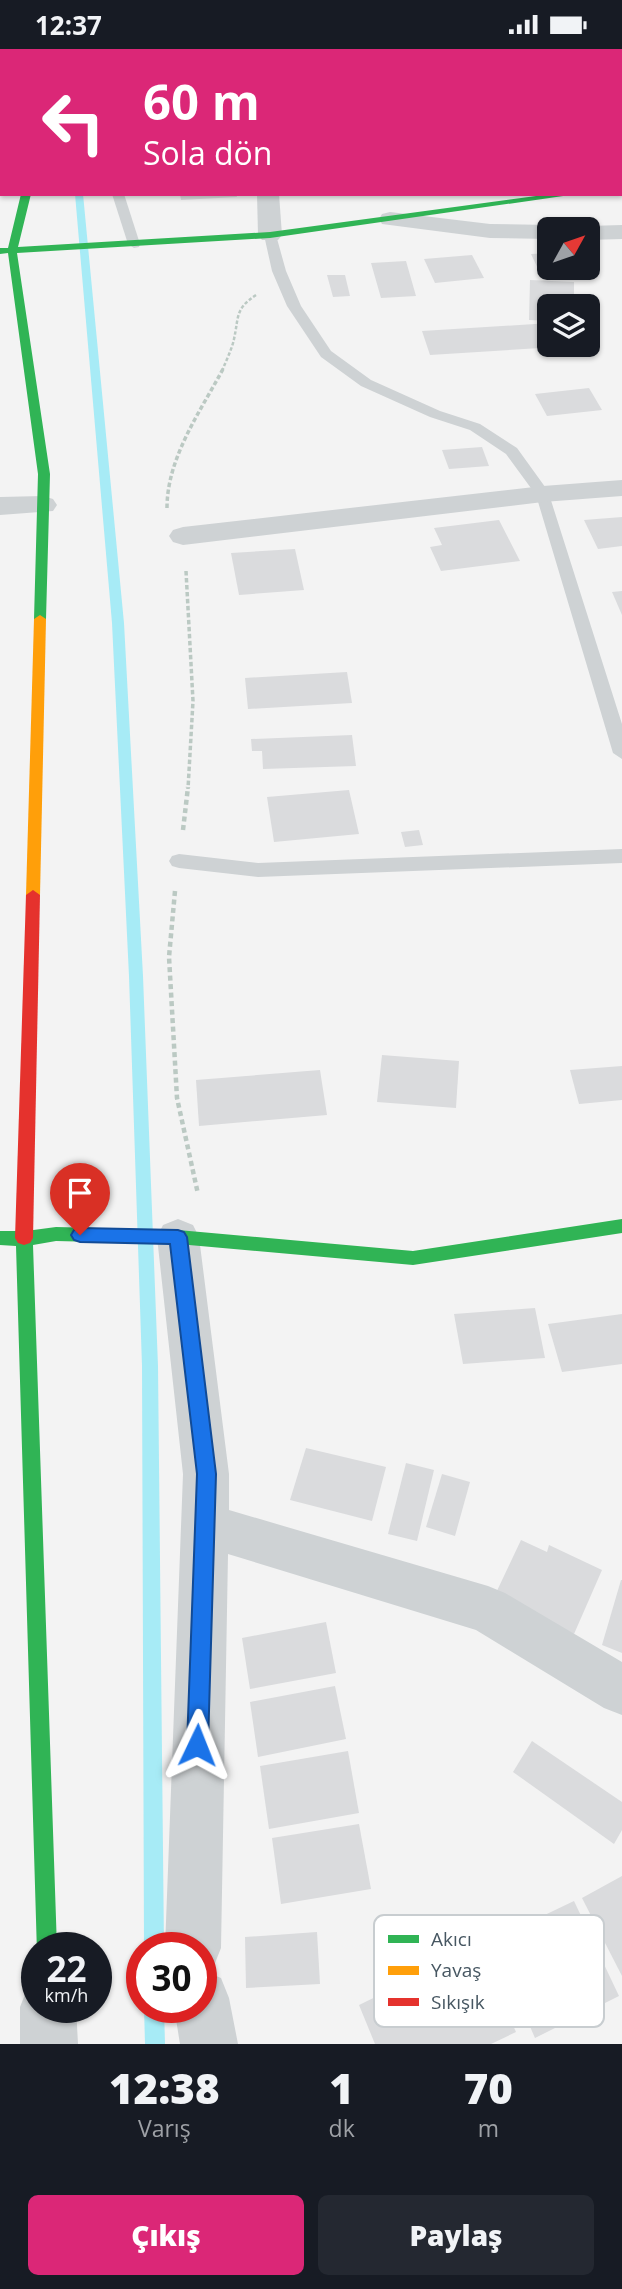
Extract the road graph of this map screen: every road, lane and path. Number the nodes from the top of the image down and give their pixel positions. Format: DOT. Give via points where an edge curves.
graph roads {
  1 [pos="25,196"];
  2 [pos="119,196"];
  3 [pos="268,196"];
  4 [pos="558,196"];
  5 [pos="390,219"];
  6 [pos="537,232"];
  7 [pos="622,232"];
  8 [pos="600,233"];
  9 [pos="271,235"];
  10 [pos="134,244"];
  11 [pos="6,251"];
  12 [pos="285,285"];
  13 [pos="622,488"];
  14 [pos="543,494"];
  15 [pos="43,505"];
  16 [pos="0,506"];
  17 [pos="183,536"];
  18 [pos="622,753"];
  19 [pos="622,856"];
  20 [pos="179,861"];
  21 [pos="622,1226"];
  22 [pos="178,1237"];
  23 [pos="0,1238"];
  24 [pos="24,1239"];
  25 [pos="205,1525"];
  26 [pos="622,1689"];
  27 [pos="46,1932"];
  28 [pos="193,1932"];
  29 [pos="48,2023"];
  30 [pos="205,2023"];
  31 [pos="49,2044"];
  32 [pos="209,2044"];
  1 -- 11 [label="street"];
  2 -- 10 [label="lane"];
  3 -- 9 [label="street"];
  4 -- 5 [label="street"];
  5 -- 6 [label="street"];
  5 -- 9 [label="street"];
  7 -- 8 [label="street"];
  9 -- 10 [label="street"];
  9 -- 12 [label="lane"];
  10 -- 11 [label="street"];
  11 -- 15 [label="street" via="44,474"];
  12 -- 14 [label="lane" via="326,354 366,383 475,427 512,450"];
  12 -- 17 [label="path" via="253,296 241,308 223,368 177,456 165,498"];
  13 -- 14 [label="street"];
  14 -- 17 [label="street"];
  14 -- 18 [label="lane"];
  15 -- 16 [label="street"];
  15 -- 24 [label="street"];
  19 -- 20 [label="lane" via="268,870"];
  21 -- 22 [label="street" via="413,1258"];
  22 -- 24 [label="street" via="56,1234"];
  22 -- 25 [label="street" via="206,1474"];
  23 -- 24 [label="street"];
  24 -- 27 [label="street"];
  25 -- 26 [label="street" via="488,1610"];
  25 -- 28 [label="street"];
  29 -- 31 [label="street"];
  30 -- 32 [label="street"];
}
